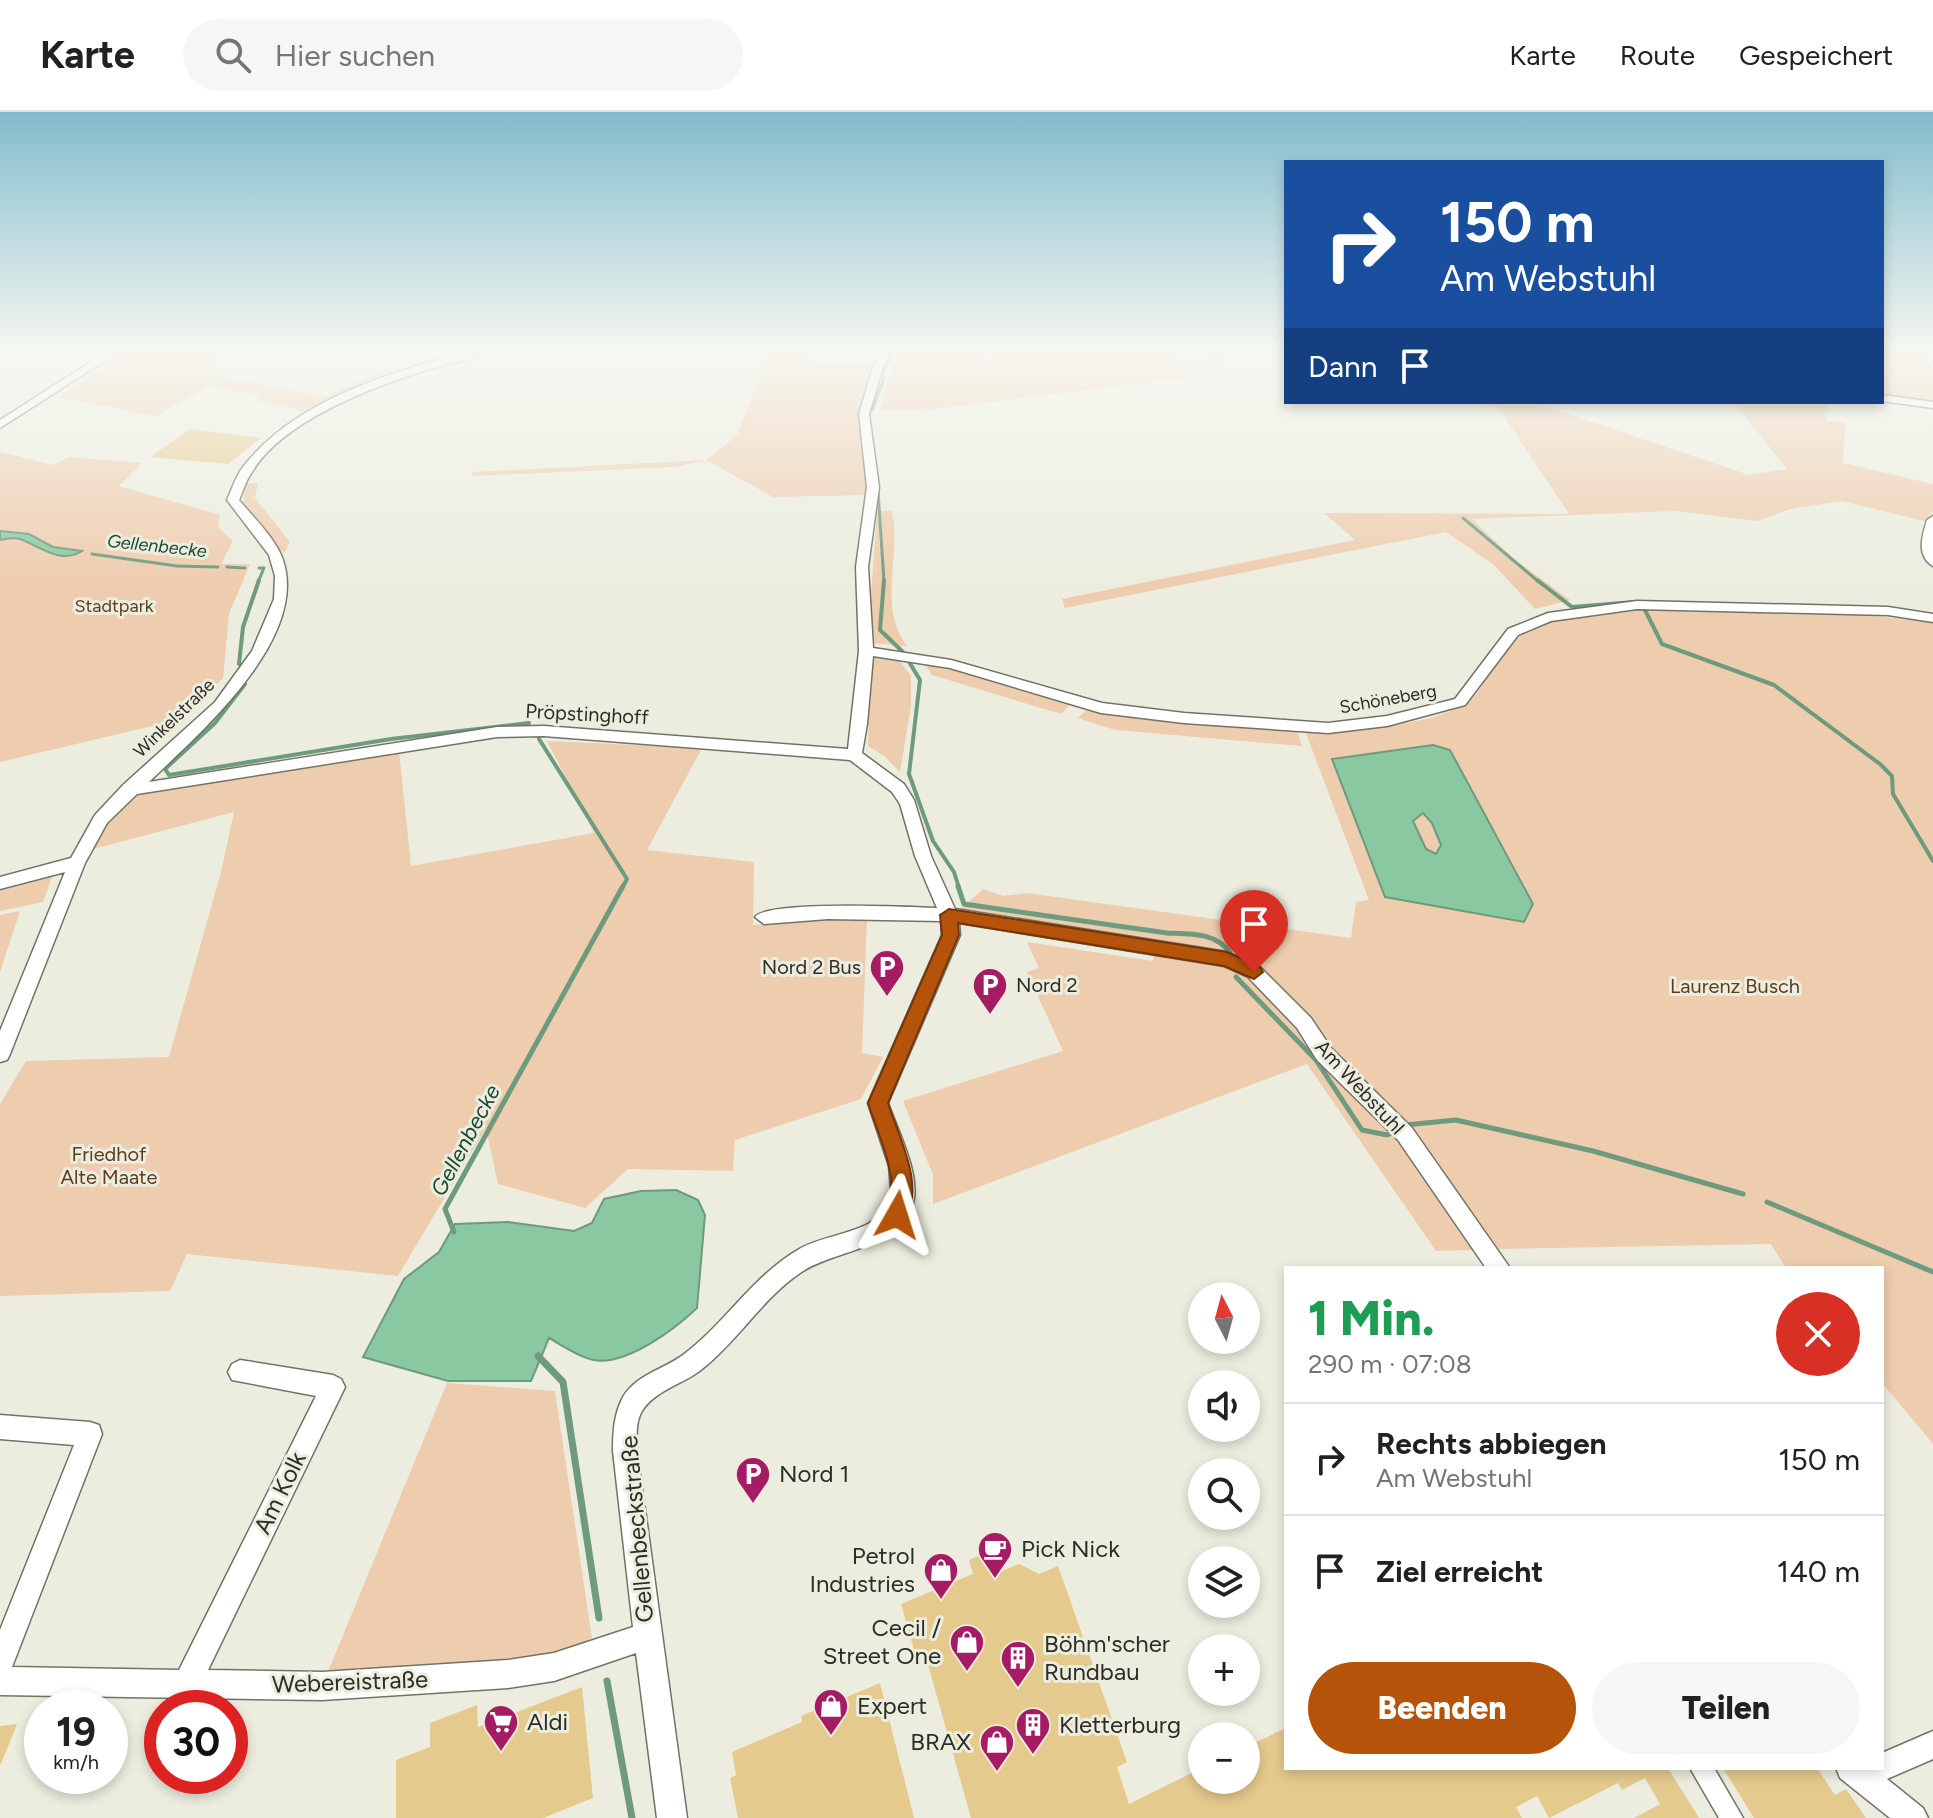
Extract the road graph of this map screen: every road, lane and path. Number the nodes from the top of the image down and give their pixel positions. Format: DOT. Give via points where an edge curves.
graph roads {
  1 [pos="285,429"];
  2 [pos="866,429"];
  3 [pos="1933,520"];
  4 [pos="1933,562"];
  5 [pos="1933,618"];
  6 [pos="866,651"];
  7 [pos="854,755"];
  8 [pos="129,789"];
  9 [pos="77,863"];
  10 [pos="0,883"];
  11 [pos="949,915"];
  12 [pos="764,917"];
  13 [pos="0,1054"];
  14 [pos="1498,1266"];
  15 [pos="240,1372"];
  16 [pos="0,1427"];
  17 [pos="647,1636"];
  18 [pos="0,1664"];
  19 [pos="0,1681"];
  20 [pos="187,1684"];
  21 [pos="1933,1745"];
  22 [pos="1884,1764"];
  23 [pos="1702,1770"];
  24 [pos="1868,1770"];
  25 [pos="672,1818"];
  26 [pos="1732,1818"];
  27 [pos="1913,1818"];
  1 -- 8 [label="street, Winkelstraße" via="251,461 233,500 275,555 281,576 281,599 259,652 220,705"];
  2 -- 6 [label="street" via="873,487 862,567"];
  3 -- 4 [label="street" via="1926,543"];
  5 -- 6 [label="street, Schöneberg" via="1888,611 1637,605 1548,617 1513,632 1460,702 1387,721 1328,728 1101,708 951,664"];
  6 -- 7 [label="street"];
  7 -- 8 [label="street, Pröpstinghoff" via="544,731 497,732"];
  7 -- 11 [label="street" via="898,788"];
  8 -- 9 [label="street, Winkelstraße" via="101,819"];
  9 -- 10 [label="street"];
  9 -- 13 [label="street, Winkelstraße"];
  11 -- 12 [label="street" via="828,912"];
  11 -- 14 [label="street, Am Webstuhl" via="1227,959 1254,972 1304,1023 1324,1054 1405,1134"];
  11 -- 17 [label="street, Gellenbeckstraße" via="951,935 878,1103 904,1185 897,1215 886,1225 787,1268 763,1286 718,1343 638,1397 627,1415"];
  15 -- 20 [label="street, Am Kolk" via="333,1387"];
  16 -- 18 [label="street" via="90,1434"];
  17 -- 20 [label="street, Webereistraße" via="554,1667 508,1674 322,1686"];
  17 -- 25 [label="street, Gellenbeckstraße"];
  19 -- 20 [label="street, Webereistraße"];
  21 -- 22 [label="street"];
  23 -- 26 [label="street"];
  24 -- 27 [label="street"];
}
